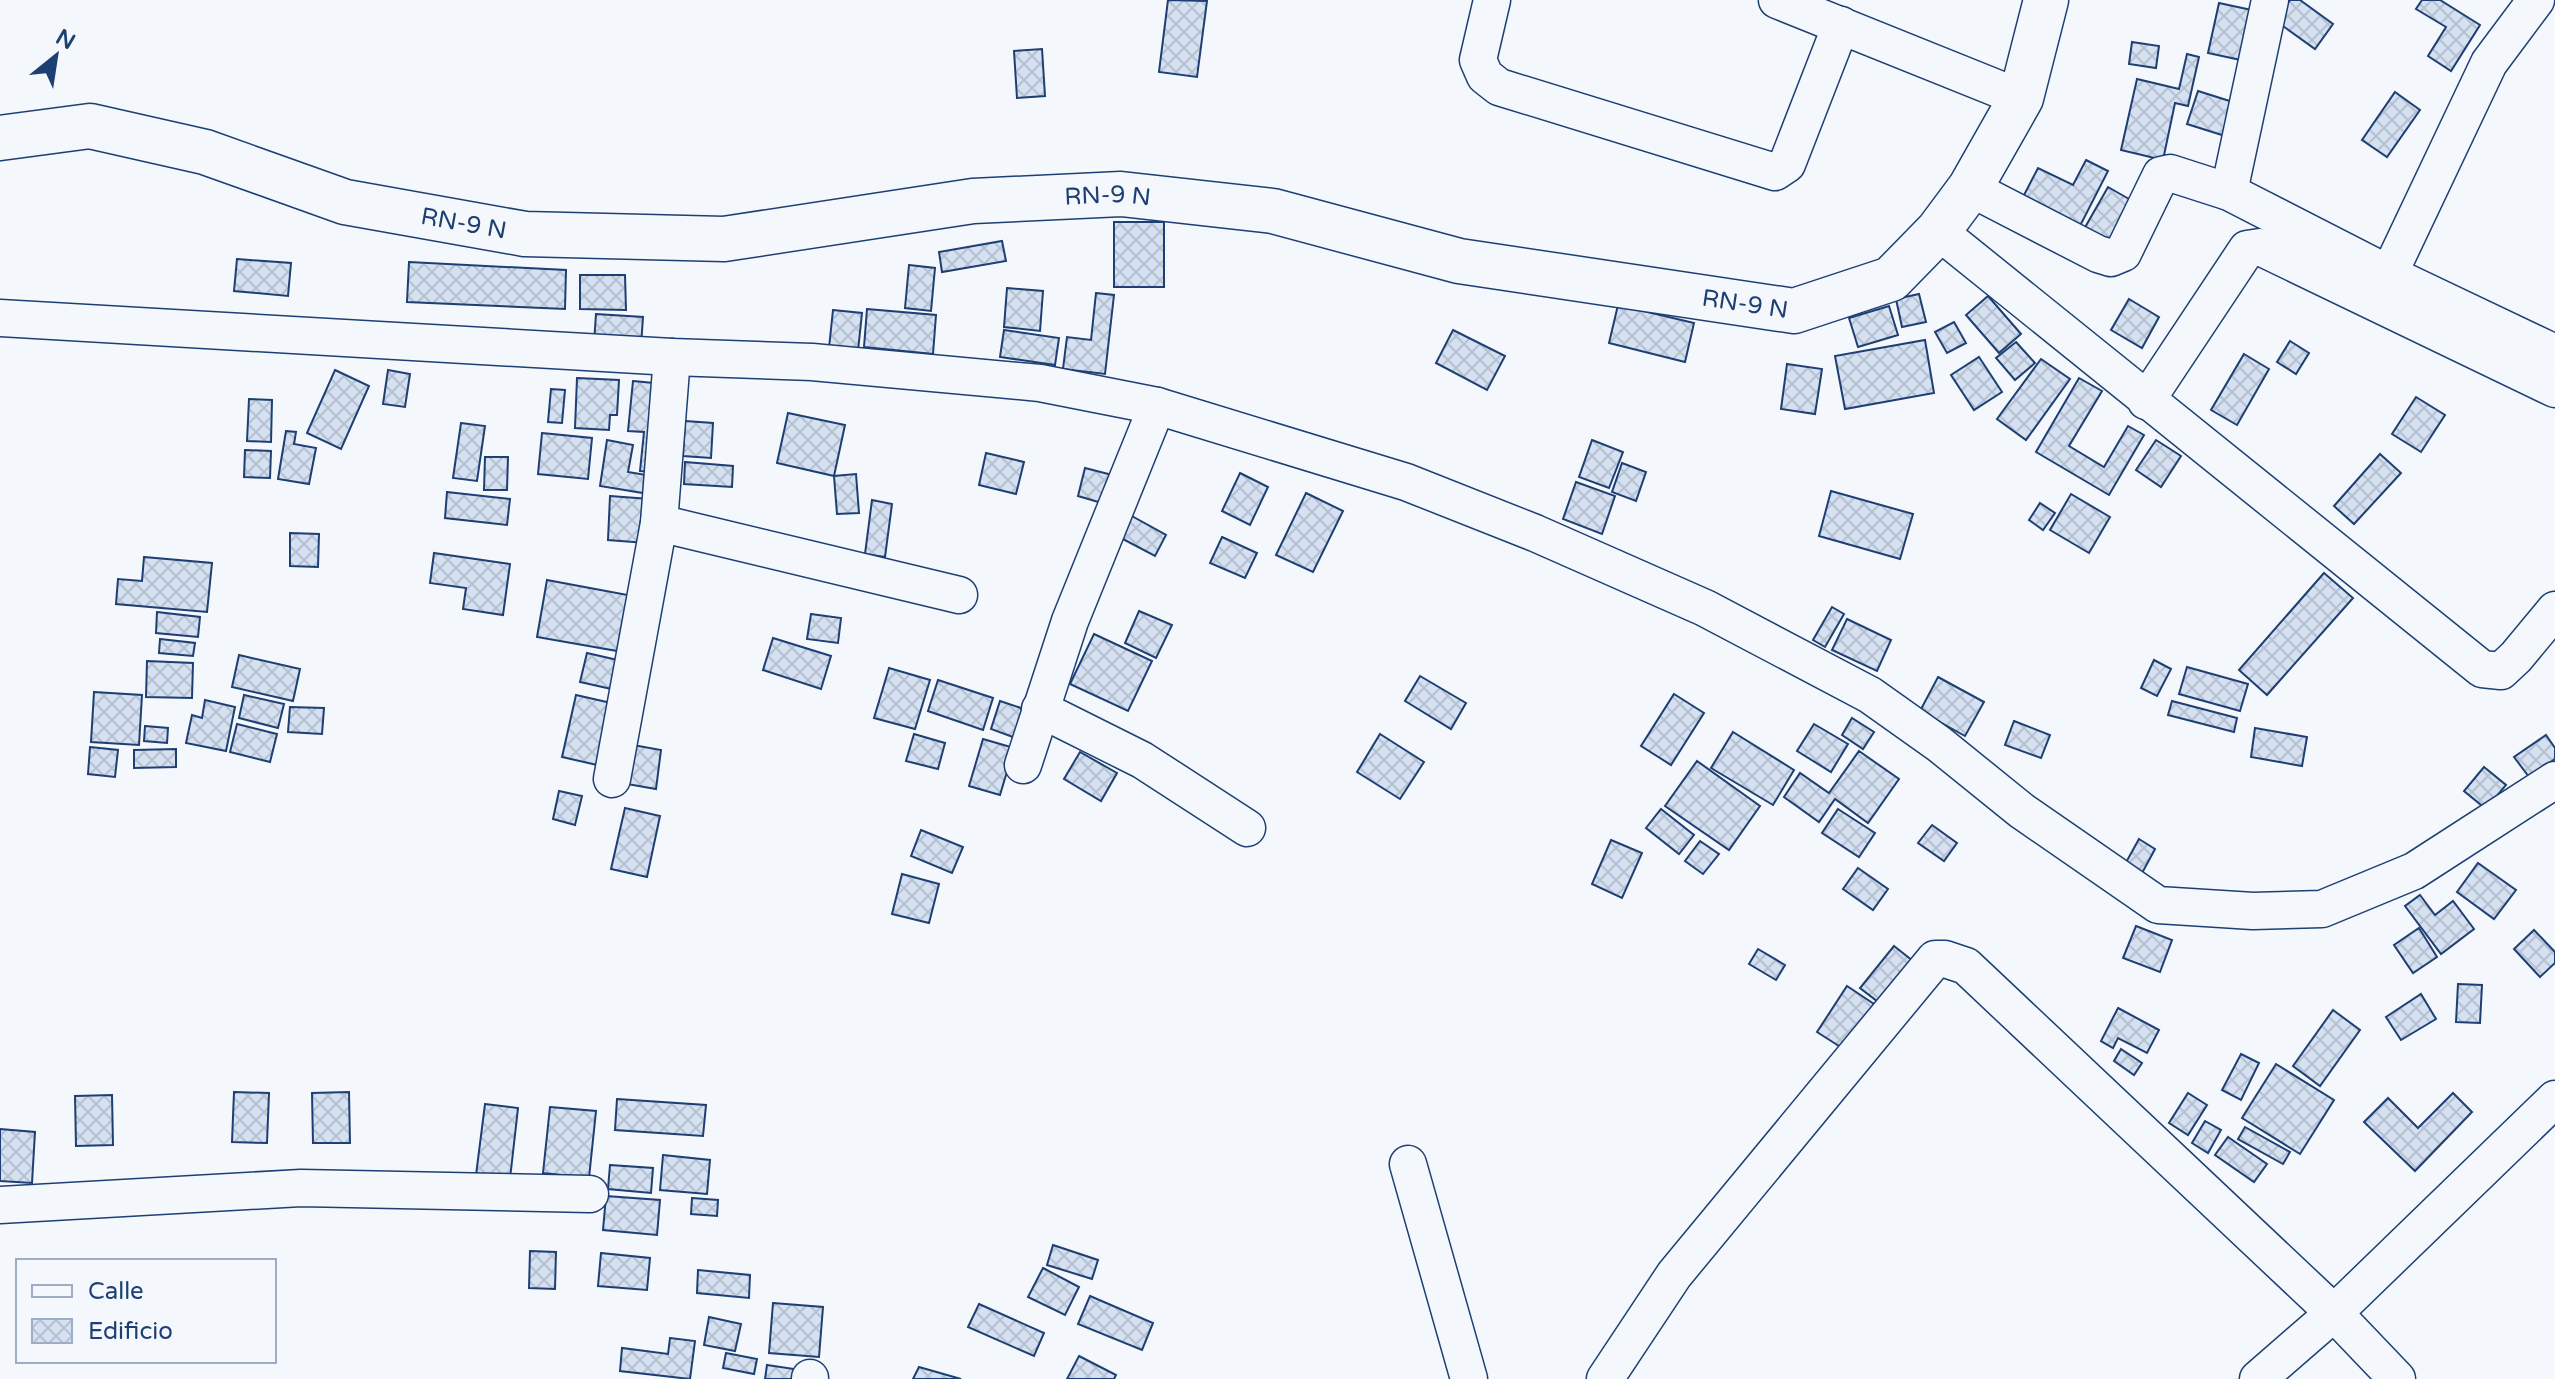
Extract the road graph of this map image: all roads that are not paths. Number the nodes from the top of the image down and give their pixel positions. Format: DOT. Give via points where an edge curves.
graph roads {
  1 [pos="1492,0"];
  2 [pos="1777,0"];
  3 [pos="2046,0"];
  4 [pos="2270,0"];
  5 [pos="2536,0"];
  6 [pos="1841,25"];
  7 [pos="2021,98"];
  8 [pos="0,138"];
  9 [pos="1970,188"];
  10 [pos="2229,192"];
  11 [pos="1938,231"];
  12 [pos="2389,274"];
  13 [pos="0,318"];
  14 [pos="2555,353"];
  15 [pos="672,357"];
  16 [pos="2555,389"];
  17 [pos="2146,401"];
  18 [pos="1157,406"];
  19 [pos="659,523"];
  20 [pos="959,595"];
  21 [pos="2555,610"];
  22 [pos="1040,709"];
  23 [pos="1023,765"];
  24 [pos="612,779"];
  25 [pos="2555,780"];
  26 [pos="1247,828"];
  27 [pos="2555,1099"];
  28 [pos="1408,1164"];
  29 [pos="590,1194"];
  30 [pos="0,1205"];
  31 [pos="2334,1313"];
  32 [pos="1469,1379"];
  33 [pos="1605,1379"];
  34 [pos="2258,1379"];
  35 [pos="2397,1379"];
  1 -- 6 [label="street" via="1478,60 1485,76 1499,87 1775,172 1787,164"];
  2 -- 6 [label="street"];
  3 -- 7 [label="main road, RN-9 N"];
  4 -- 10 [label="street"];
  5 -- 12 [label="street" via="2489,63"];
  6 -- 7 [label="street"];
  7 -- 9 [label="main road, RN-9 N"];
  8 -- 11 [label="main road, RN-9 N" via="90,126 205,152 345,202 525,234 724,239 973,201 1121,194 1273,211 1459,261 1794,311 1891,279"];
  9 -- 10 [label="street" via="2111,258 2123,253 2161,175 2170,173"];
  9 -- 11 [label="main road, RN-9 N"];
  10 -- 12 [label="street"];
  11 -- 17 [label="street"];
  12 -- 14 [label="street"];
  13 -- 15 [label="street"];
  15 -- 18 [label="street" via="812,362 1040,383"];
  15 -- 19 [label="street"];
  16 -- 17 [label="street" via="2260,247 2247,249"];
  17 -- 21 [label="street" via="2482,669 2501,671"];
  18 -- 22 [label="street"];
  18 -- 25 [label="street" via="1406,482 1705,608 1870,695 2022,811 2158,905 2322,909 2414,871"];
  19 -- 20 [label="street"];
  19 -- 24 [label="street"];
  22 -- 23 [label="street"];
  22 -- 26 [label="street" via="1142,760"];
  27 -- 31 [label="street"];
  28 -- 32 [label="street"];
  29 -- 30 [label="street" via="301,1188"];
  31 -- 33 [label="street" via="1966,966 1935,959 1674,1275"];
  31 -- 34 [label="street"];
  31 -- 35 [label="street"];
}
